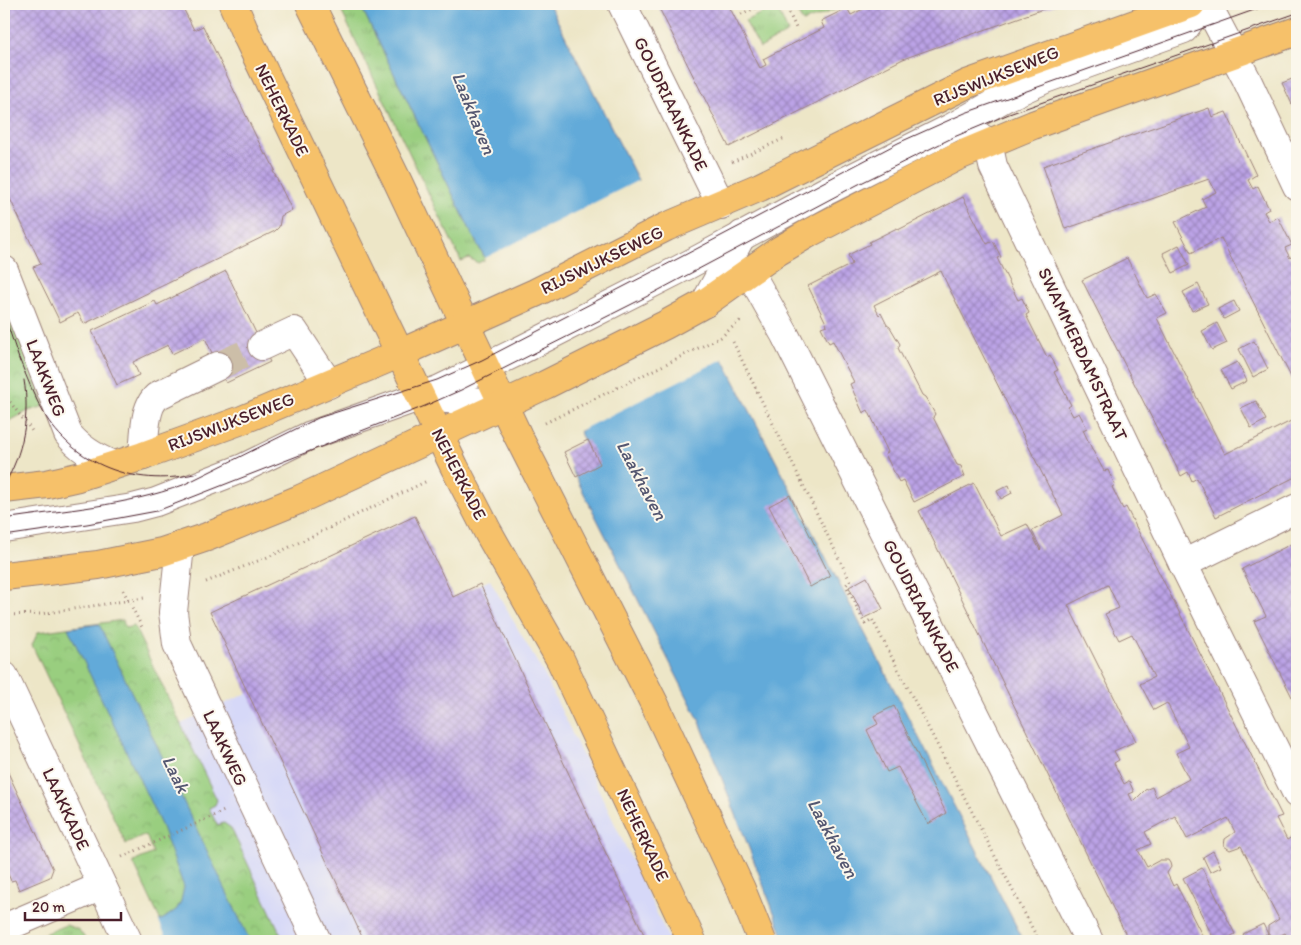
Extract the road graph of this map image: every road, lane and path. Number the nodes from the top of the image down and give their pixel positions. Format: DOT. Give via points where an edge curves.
graph roads {
  1 [pos="233,4"];
  2 [pos="310,4"];
  3 [pos="622,4"];
  4 [pos="765,4"];
  5 [pos="785,4"];
  6 [pos="1191,4"];
  7 [pos="1202,4"];
  8 [pos="1207,4"];
  9 [pos="741,14"];
  10 [pos="796,28"];
  11 [pos="1297,31"];
  12 [pos="1232,55"];
  13 [pos="953,127"];
  14 [pos="988,142"];
  15 [pos="1297,186"];
  16 [pos="721,205"];
  17 [pos="742,235"];
  18 [pos="4,270"];
  19 [pos="750,273"];
  20 [pos="704,303"];
  21 [pos="465,325"];
  22 [pos="722,336"];
  23 [pos="733,342"];
  24 [pos="262,346"];
  25 [pos="400,353"];
  26 [pos="218,366"];
  27 [pos="485,368"];
  28 [pos="329,384"];
  29 [pos="4,394"];
  30 [pos="421,397"];
  31 [pos="503,404"];
  32 [pos="35,434"];
  33 [pos="438,434"];
  34 [pos="518,436"];
  35 [pos="143,456"];
  36 [pos="113,465"];
  37 [pos="455,468"];
  38 [pos="4,489"];
  39 [pos="1297,508"];
  40 [pos="4,528"];
  41 [pos="180,546"];
  42 [pos="1183,564"];
  43 [pos="4,576"];
  44 [pos="174,592"];
  45 [pos="4,615"];
  46 [pos="4,676"];
  47 [pos="1297,794"];
  48 [pos="215,815"];
  49 [pos="147,845"];
  50 [pos="102,886"];
  51 [pos="4,928"];
  52 [pos="125,935"];
  53 [pos="317,941"];
  54 [pos="692,941"];
  55 [pos="762,941"];
  56 [pos="1040,941"];
  57 [pos="1088,941"];
  1 -- 25 [label="main road, NEHERKADE"];
  2 -- 21 [label="main road" via="398,180"];
  3 -- 16 [label="street, GOUDRIAANKADE"];
  4 -- 9 [label="path"];
  5 -- 10 [label="path"];
  6 -- 16 [label="main road, RIJSWIJKSEWEG" via="967,84"];
  7 -- 13 [label="street, RIJSWIJKSEWEG" via="1184,29 1174,34 1045,79"];
  8 -- 12 [label="street"];
  11 -- 12 [label="main road, RIJSWIJKSEWEG"];
  12 -- 14 [label="main road, RIJSWIJKSEWEG"];
  12 -- 15 [label="street"];
  13 -- 14 [label="street, RIJSWIJKSEWEG" via="969,131"];
  13 -- 17 [label="street, RIJSWIJKSEWEG"];
  14 -- 19 [label="main road, RIJSWIJKSEWEG" via="830,222 777,252"];
  14 -- 42 [label="street, SWAMMERDAMSTRAAT" via="993,166"];
  16 -- 21 [label="main road, RIJSWIJKSEWEG" via="666,228"];
  17 -- 20 [label="street"];
  17 -- 27 [label="street, RIJSWIJKSEWEG"];
  18 -- 36 [label="street, LAAKWEG" via="68,434 84,449"];
  19 -- 20 [label="main road, RIJSWIJKSEWEG"];
  19 -- 57 [label="street, GOUDRIAANKADE" via="785,335"];
  20 -- 31 [label="main road, RIJSWIJKSEWEG"];
  21 -- 25 [label="main road, RIJSWIJKSEWEG"];
  21 -- 27 [label="main road"];
  22 -- 34 [label="path"];
  23 -- 56 [label="path" via="850,581 846,585 865,624 872,619"];
  24 -- 28 [label="street" via="294,331"];
  25 -- 28 [label="main road, RIJSWIJKSEWEG"];
  25 -- 30 [label="main road, NEHERKADE"];
  26 -- 35 [label="street" via="153,400 148,411"];
  27 -- 30 [label="street, RIJSWIJKSEWEG"];
  27 -- 31 [label="main road"];
  28 -- 35 [label="main road, RIJSWIJKSEWEG"];
  29 -- 32 [label="path"];
  30 -- 31 [label="street, RIJSWIJKSEWEG"];
  30 -- 33 [label="main road, NEHERKADE"];
  30 -- 40 [label="street, RIJSWIJKSEWEG" via="309,436 243,468 156,502"];
  31 -- 33 [label="main road, RIJSWIJKSEWEG"];
  31 -- 34 [label="main road"];
  33 -- 37 [label="main road, NEHERKADE"];
  33 -- 41 [label="main road, RIJSWIJKSEWEG" via="318,491"];
  34 -- 55 [label="main road" via="654,703"];
  35 -- 36 [label="main road, RIJSWIJKSEWEG"];
  36 -- 38 [label="main road, RIJSWIJKSEWEG" via="62,481"];
  37 -- 44 [label="path" via="275,554"];
  37 -- 54 [label="main road, NEHERKADE" via="560,659"];
  39 -- 42 [label="street"];
  41 -- 43 [label="main road, RIJSWIJKSEWEG" via="108,563"];
  41 -- 44 [label="street, LAAKWEG"];
  42 -- 47 [label="street, SWAMMERDAMSTRAAT"];
  44 -- 45 [label="path" via="40,614"];
  44 -- 53 [label="street, LAAKWEG" via="172,617 177,644"];
  46 -- 50 [label="street, LAAKKADE"];
  48 -- 49 [label="path"];
  50 -- 51 [label="street"];
  50 -- 52 [label="street, LAAKKADE"];
}
